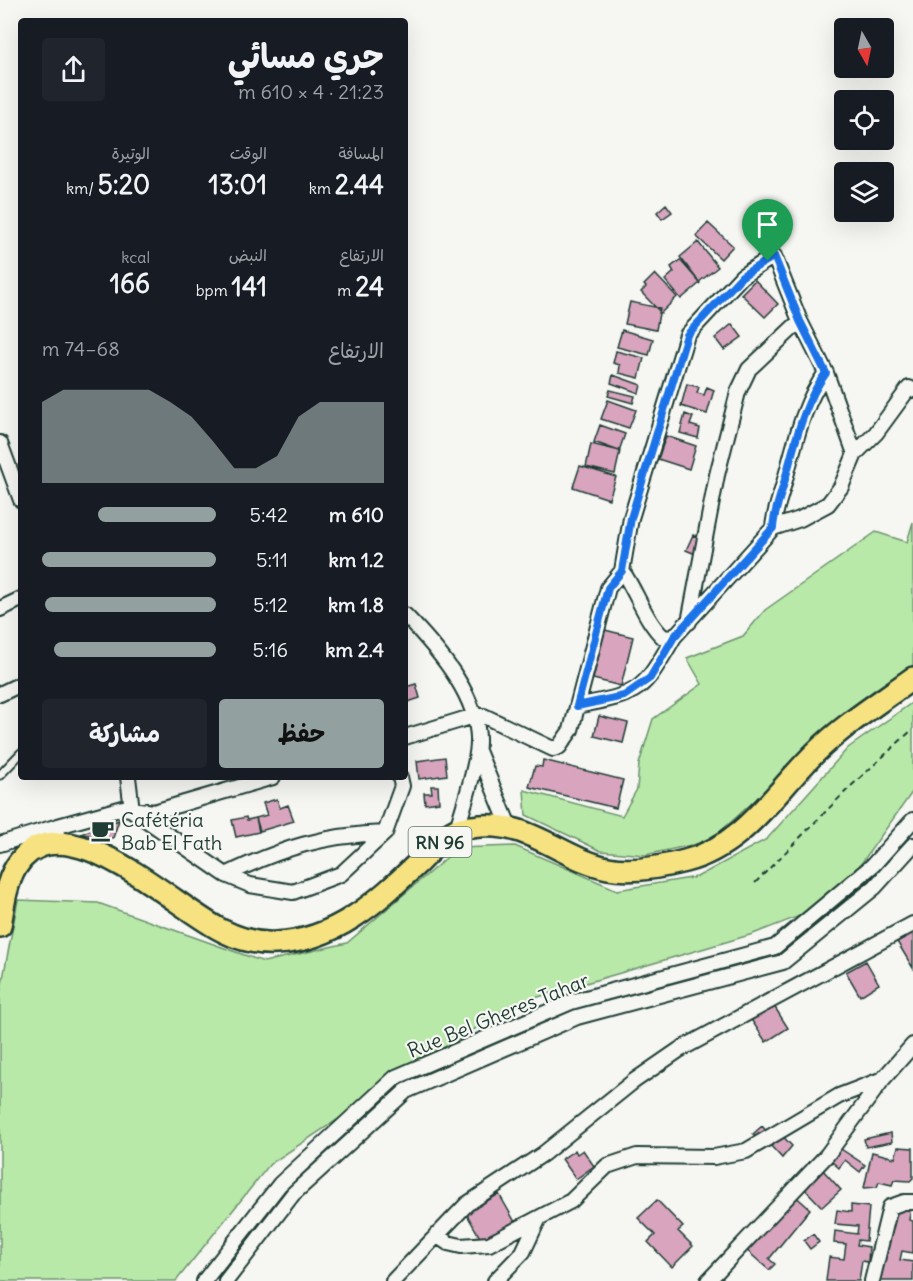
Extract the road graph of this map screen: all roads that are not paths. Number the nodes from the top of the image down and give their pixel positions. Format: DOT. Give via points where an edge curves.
graph roads {
  1 [pos="800,321"];
  2 [pos="826,373"];
  3 [pos="913,390"];
  4 [pos="0,444"];
  5 [pos="855,454"];
  6 [pos="18,492"];
  7 [pos="773,528"];
  8 [pos="622,571"];
  9 [pos="18,600"];
  10 [pos="0,609"];
  11 [pos="408,618"];
  12 [pos="689,622"];
  13 [pos="674,637"];
  14 [pos="913,678"];
  15 [pos="18,685"];
  16 [pos="0,693"];
  17 [pos="577,706"];
  18 [pos="474,716"];
  19 [pos="408,736"];
  20 [pos="18,756"];
  21 [pos="479,760"];
  22 [pos="0,775"];
  23 [pos="129,780"];
  24 [pos="263,780"];
  25 [pos="401,780"];
  26 [pos="129,806"];
  27 [pos="154,812"];
  28 [pos="913,820"];
  29 [pos="509,826"];
  30 [pos="160,828"];
  31 [pos="457,829"];
  32 [pos="385,833"];
  33 [pos="56,835"];
  34 [pos="913,845"];
  35 [pos="13,852"];
  36 [pos="913,856"];
  37 [pos="897,862"];
  38 [pos="873,865"];
  39 [pos="226,875"];
  40 [pos="913,924"];
  41 [pos="0,926"];
  42 [pos="913,1045"];
  43 [pos="906,1059"];
  44 [pos="883,1079"];
  45 [pos="913,1202"];
  46 [pos="538,1220"];
  47 [pos="436,1235"];
  48 [pos="204,1281"];
  49 [pos="226,1281"];
  50 [pos="393,1281"];
  51 [pos="495,1281"];
  52 [pos="708,1281"];
  53 [pos="872,1281"];
  1 -- 2 [label="street"];
  1 -- 8 [label="street" via="774,256 742,276 687,335 631,518"];
  1 -- 12 [label="street" via="749,369 738,393 717,476"];
  2 -- 5 [label="street"];
  2 -- 7 [label="street" via="801,420"];
  3 -- 5 [label="street" via="909,387 876,433"];
  4 -- 6 [label="street"];
  5 -- 7 [label="street" via="841,487 828,504"];
  7 -- 12 [label="street"];
  8 -- 13 [label="street" via="655,630 664,638"];
  8 -- 17 [label="street" via="608,588"];
  9 -- 10 [label="street"];
  11 -- 18 [label="street" via="448,663"];
  12 -- 13 [label="street"];
  13 -- 17 [label="street" via="639,689"];
  14 -- 29 [label="main road, RN 96" via="814,753 738,835 687,861 633,869 608,868"];
  15 -- 16 [label="street"];
  17 -- 18 [label="street" via="571,730 553,749 494,720"];
  18 -- 19 [label="street"];
  18 -- 21 [label="street"];
  20 -- 22 [label="lane"];
  21 -- 29 [label="street"];
  21 -- 31 [label="street"];
  23 -- 26 [label="street"];
  24 -- 27 [label="street"];
  25 -- 32 [label="street"];
  26 -- 27 [label="street"];
  26 -- 30 [label="street"];
  26 -- 33 [label="street"];
  27 -- 30 [label="street"];
  28 -- 38 [label="street, Rue Bel Gheres Tahar"];
  29 -- 31 [label="main road, RN 96"];
  30 -- 39 [label="street"];
  31 -- 33 [label="main road, RN 96" via="352,918 313,938 275,944 257,943 222,931 121,864"];
  32 -- 39 [label="street" via="343,834 308,843 271,853"];
  32 -- 39 [label="street" via="341,874 293,892 250,885"];
  33 -- 35 [label="main road, RN 96"];
  34 -- 37 [label="street, Rue Bel Gheres Tahar"];
  35 -- 41 [label="main road, RN 96"];
  36 -- 37 [label="street"];
  37 -- 38 [label="street"];
  37 -- 49 [label="street, Rue Bel Gheres Tahar" via="875,887 783,962 577,1017 406,1091 293,1194"];
  38 -- 48 [label="street, Rue Bel Gheres Tahar" via="775,947 571,1002 396,1077 280,1184"];
  40 -- 47 [label="street" via="679,1050 543,1154 467,1204"];
  42 -- 43 [label="street"];
  43 -- 44 [label="street"];
  44 -- 46 [label="street" via="839,1096 746,1151 714,1157 637,1156 607,1166 571,1201"];
  44 -- 52 [label="street" via="828,1155"];
  45 -- 53 [label="street" via="890,1206"];
  46 -- 47 [label="street" via="489,1244 461,1246"];
  46 -- 51 [label="street" via="523,1252"];
  47 -- 50 [label="street"];
}
